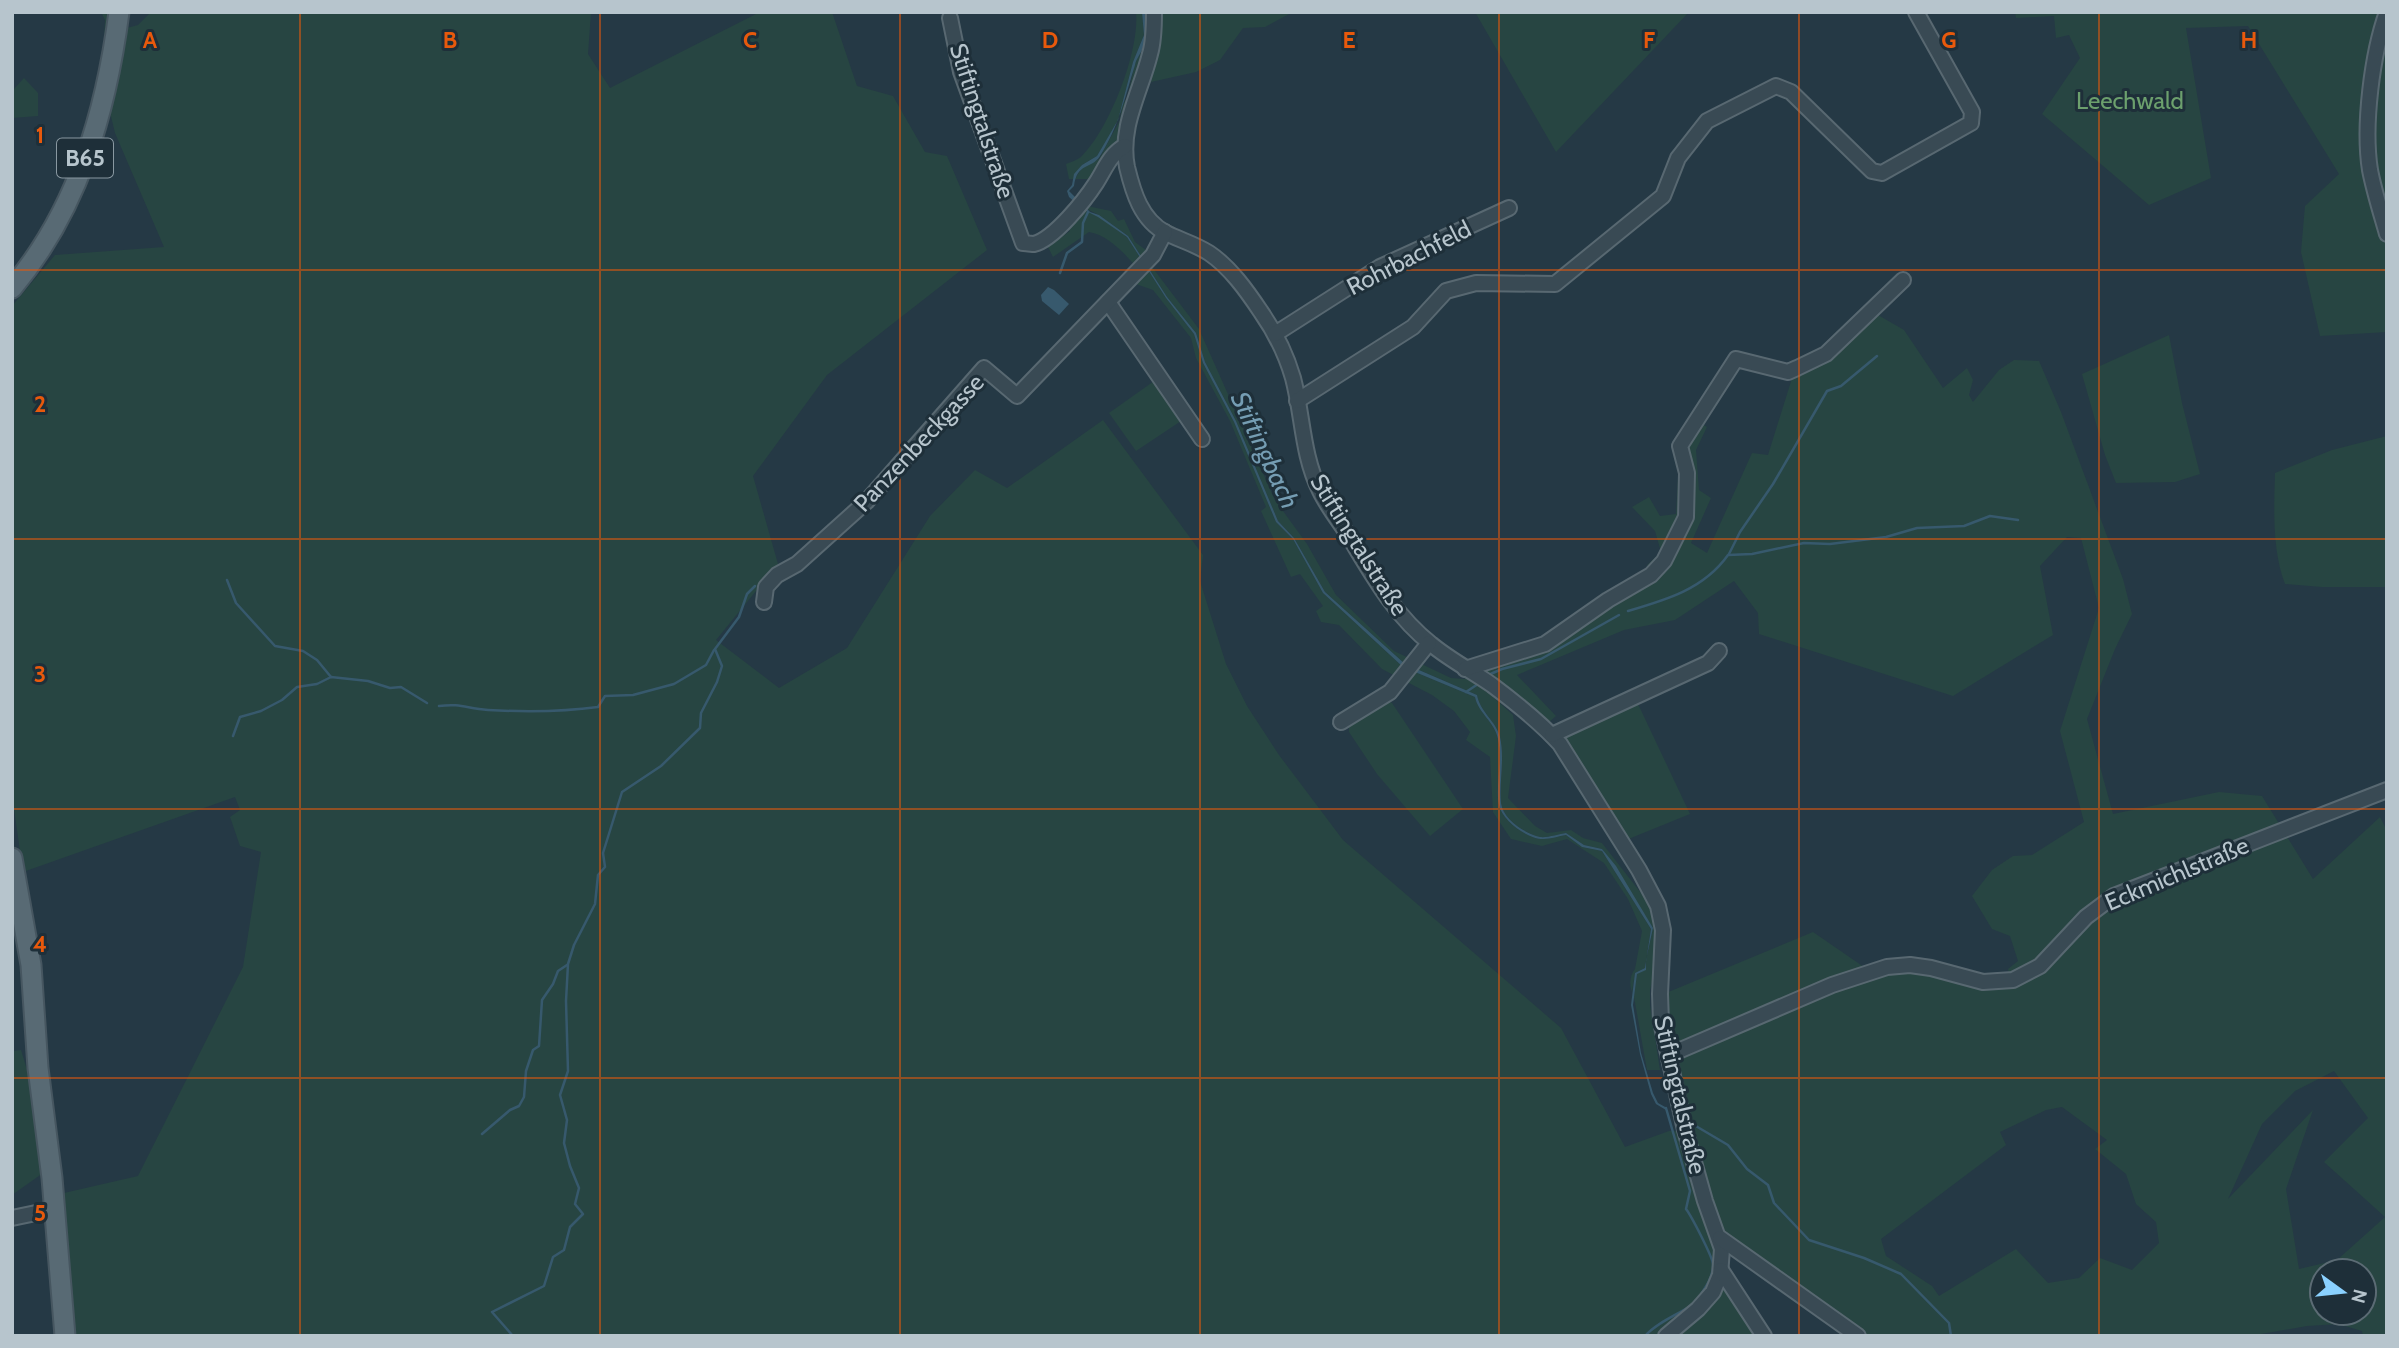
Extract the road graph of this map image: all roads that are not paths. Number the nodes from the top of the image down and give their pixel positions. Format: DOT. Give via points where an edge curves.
graph roads {
  1 [pos="119,12"];
  2 [pos="1154,12"];
  3 [pos="1916,12"];
  4 [pos="2387,12"];
  5 [pos="950,18"];
  6 [pos="1125,146"];
  7 [pos="1509,208"];
  8 [pos="1164,232"];
  9 [pos="2387,234"];
  10 [pos="1903,281"];
  11 [pos="12,288"];
  12 [pos="1108,302"];
  13 [pos="1275,334"];
  14 [pos="1297,401"];
  15 [pos="1202,439"];
  16 [pos="764,602"];
  17 [pos="1429,643"];
  18 [pos="1719,652"];
  19 [pos="1465,669"];
  20 [pos="1341,722"];
  21 [pos="1552,734"];
  22 [pos="2387,790"];
  23 [pos="12,858"];
  24 [pos="1669,1055"];
  25 [pos="55,1209"];
  26 [pos="12,1218"];
  27 [pos="1720,1238"];
  28 [pos="1721,1270"];
  29 [pos="65,1336"];
  30 [pos="1667,1336"];
  31 [pos="1764,1336"];
  32 [pos="1858,1336"];
  1 -- 11 [label="main road, B65" via="103,101 79,177 48,240"];
  2 -- 6 [label="street, Stiftingtalstraße" via="1151,51"];
  3 -- 14 [label="street" via="1972,113 1971,123 1882,173 1872,171 1790,92 1776,86 1707,121 1678,158 1663,196 1555,284 1476,283 1446,291 1413,327"];
  4 -- 9 [label="street" via="2367,134"];
  5 -- 6 [label="street, Stiftingtalstraße" via="961,72 1023,243 1042,239 1079,207 1115,151"];
  6 -- 8 [label="street, Stiftingtalstraße" via="1136,197 1147,218"];
  7 -- 13 [label="street, Rohrbachfeld" via="1380,267"];
  8 -- 12 [label="street, Panzenbeckgasse" via="1153,255"];
  8 -- 13 [label="street, Stiftingtalstraße" via="1207,251 1230,271"];
  10 -- 19 [label="street" via="1826,354 1797,368 1788,372 1736,359 1680,446 1687,473 1686,517 1664,561 1651,575 1545,643"];
  12 -- 15 [label="street"];
  12 -- 16 [label="street, Panzenbeckgasse" via="1017,396 984,368 867,501 796,564 777,575 766,587"];
  13 -- 14 [label="street, Stiftingtalstraße" via="1288,362"];
  14 -- 17 [label="street, Stiftingtalstraße" via="1304,446 1320,492 1387,597"];
  17 -- 19 [label="street, Stiftingtalstraße"];
  17 -- 20 [label="street" via="1390,692"];
  18 -- 21 [label="street" via="1708,663"];
  19 -- 21 [label="street, Stiftingtalstraße" via="1491,684"];
  21 -- 24 [label="street, Stiftingtalstraße" via="1655,897 1663,930 1661,1022"];
  22 -- 24 [label="street, Eckmichlstraße" via="2115,896 2086,917 2040,966 2020,977 1983,982 1931,968 1887,967 1832,985"];
  23 -- 25 [label="main road" via="31,965"];
  24 -- 27 [label="street, Stiftingtalstraße" via="1685,1130"];
  25 -- 26 [label="street"];
  25 -- 29 [label="main road"];
  27 -- 28 [label="street, Stiftingtalstraße"];
  27 -- 32 [label="street"];
  28 -- 30 [label="street, Stiftingtalstraße" via="1706,1301"];
  28 -- 31 [label="street"];
}
